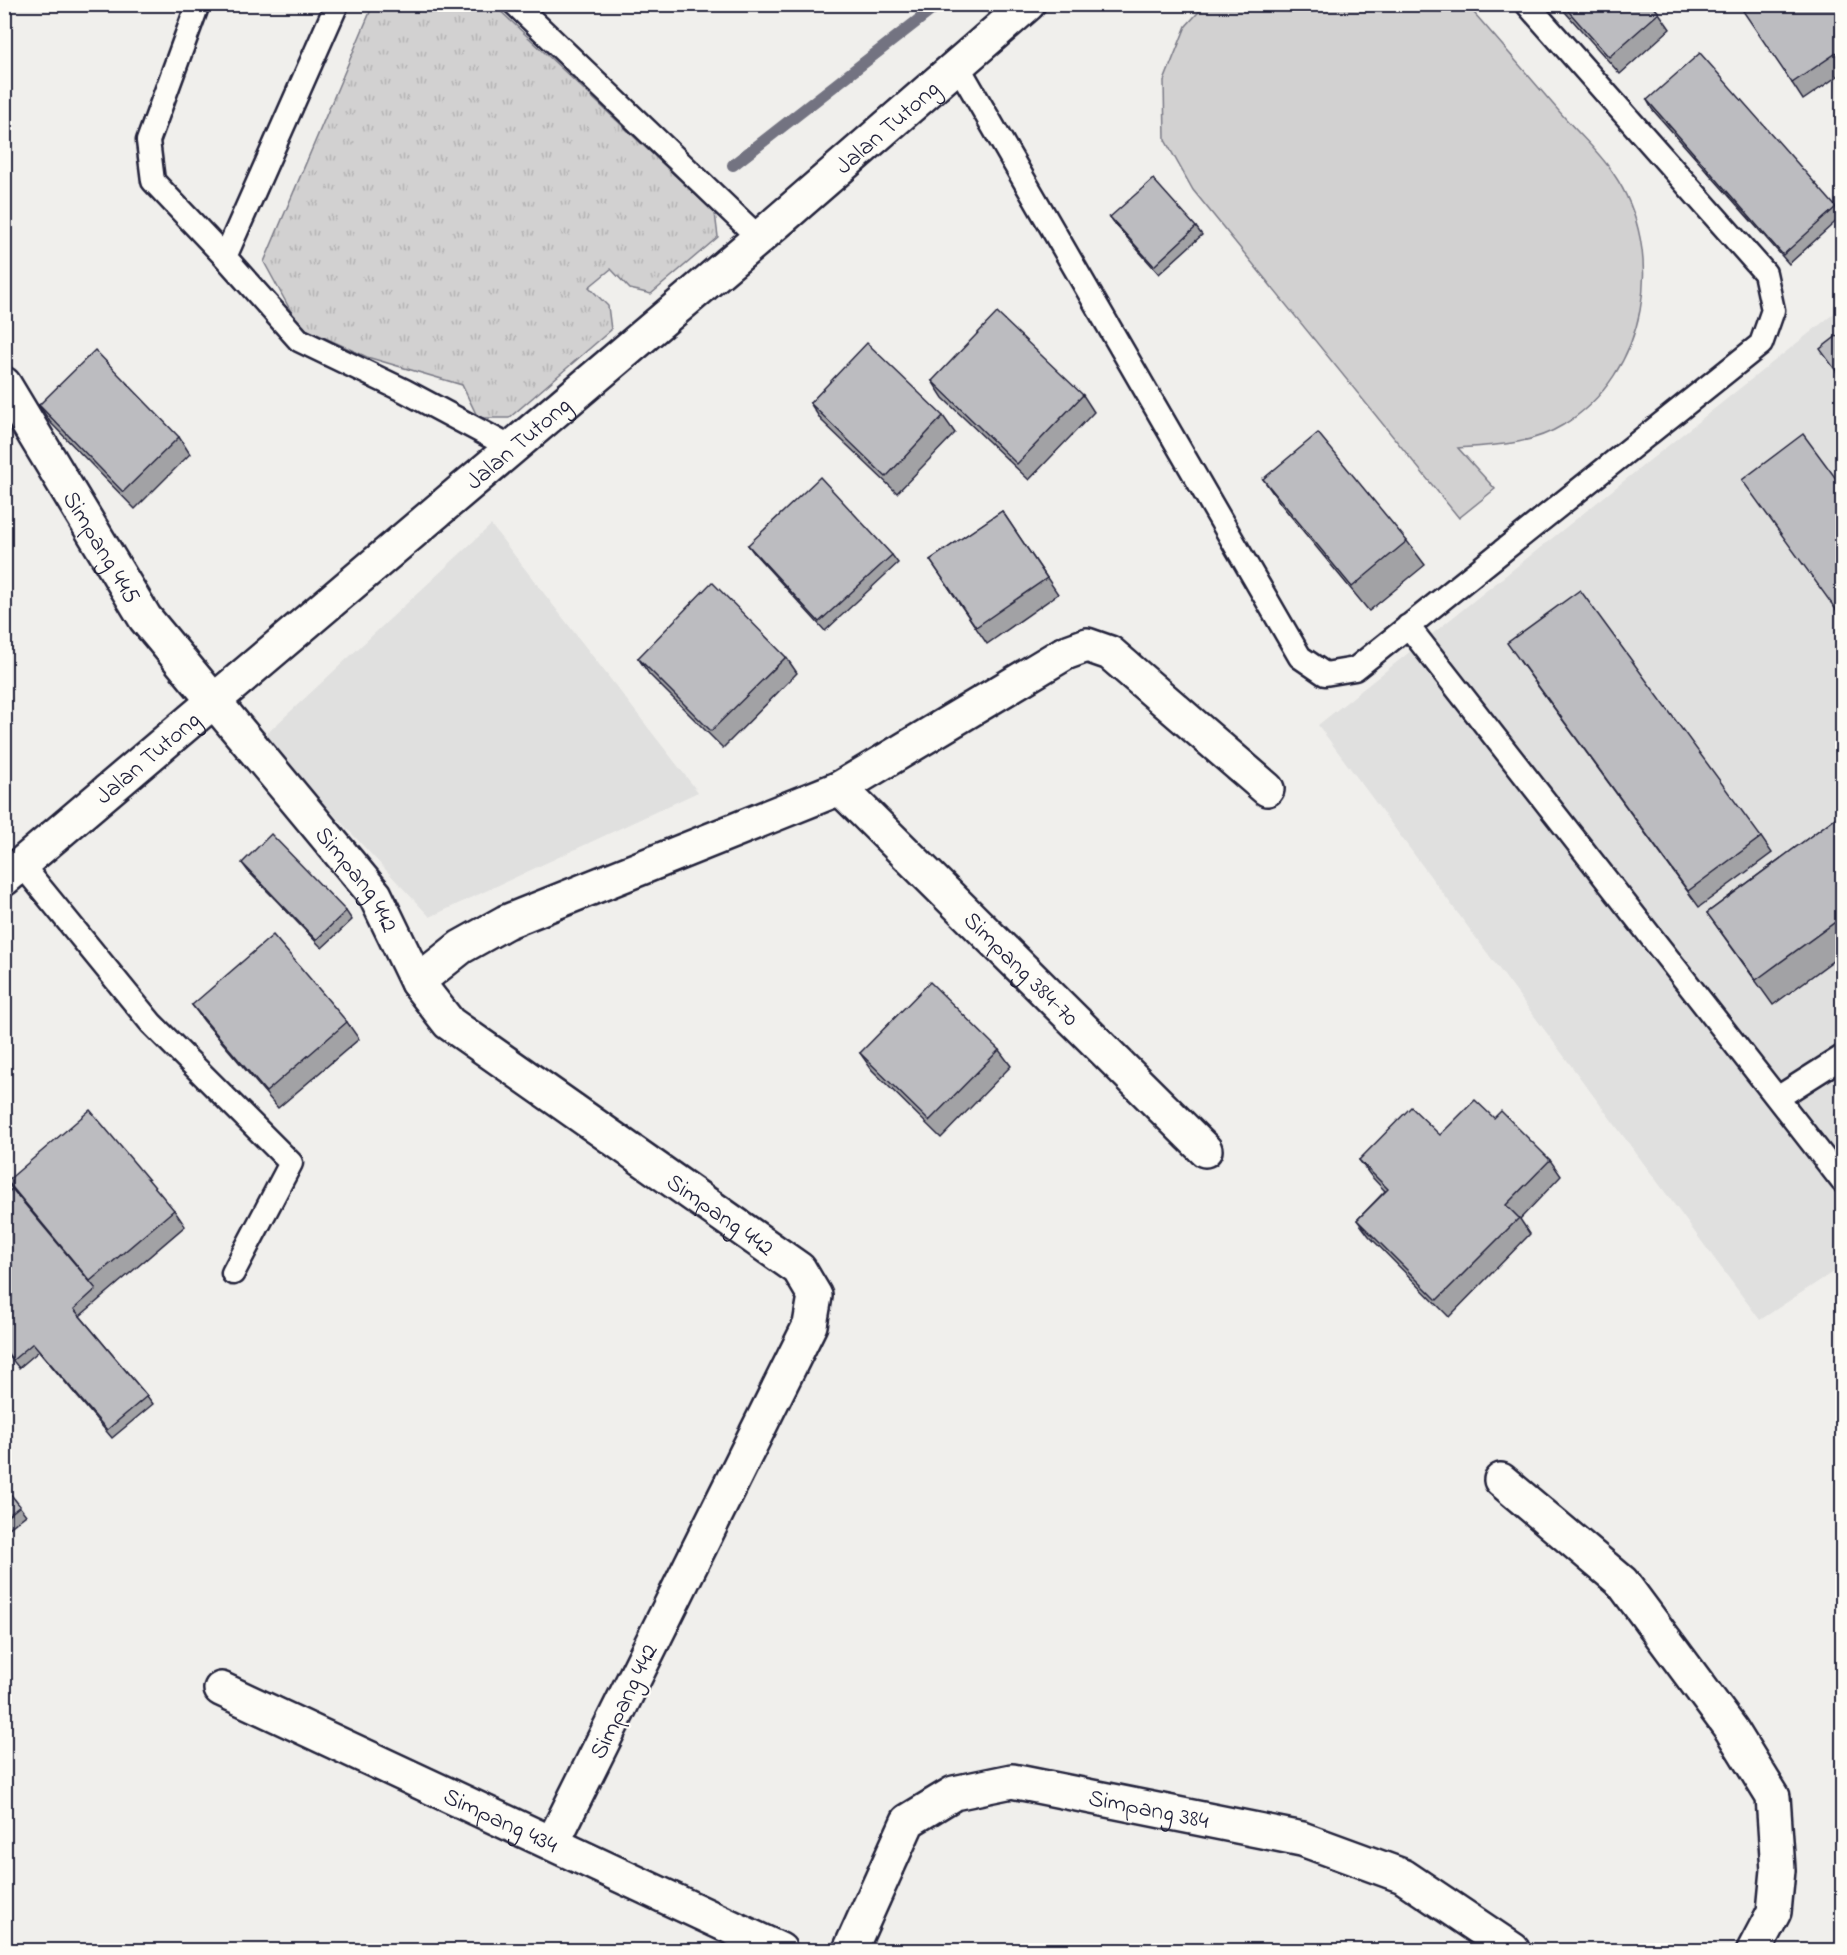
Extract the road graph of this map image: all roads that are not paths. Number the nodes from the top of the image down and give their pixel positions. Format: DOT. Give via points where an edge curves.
graph roads {
  1 [pos="198,4"];
  2 [pos="336,4"];
  3 [pos="515,4"];
  4 [pos="1028,4"];
  5 [pos="1527,4"];
  6 [pos="958,66"];
  7 [pos="759,238"];
  8 [pos="225,257"];
  9 [pos="4,384"];
  10 [pos="512,448"];
  11 [pos="1408,626"];
  12 [pos="213,702"];
  13 [pos="840,788"];
  14 [pos="1267,789"];
  15 [pos="13,872"];
  16 [pos="417,982"];
  17 [pos="1842,1057"];
  18 [pos="1779,1097"];
  19 [pos="1205,1150"];
  20 [pos="1842,1181"];
  21 [pos="232,1272"];
  22 [pos="1502,1480"];
  23 [pos="221,1689"];
  24 [pos="553,1842"];
  25 [pos="780,1950"];
  26 [pos="850,1950"];
  27 [pos="1513,1950"];
  28 [pos="1754,1950"];
  1 -- 8 [label="lane" via="148,141 153,181"];
  2 -- 8 [label="lane"];
  3 -- 7 [label="lane"];
  4 -- 6 [label="street, Jalan Tutong"];
  5 -- 11 [label="lane" via="1765,273 1773,310 1761,344"];
  6 -- 7 [label="street, Jalan Tutong"];
  6 -- 11 [label="lane" via="1300,657 1325,674 1355,669"];
  7 -- 10 [label="street, Jalan Tutong"];
  8 -- 10 [label="lane" via="299,340"];
  9 -- 12 [label="street, Simpang 445" via="145,618"];
  10 -- 12 [label="street, Jalan Tutong"];
  11 -- 18 [label="lane"];
  12 -- 15 [label="street, Jalan Tutong"];
  12 -- 16 [label="street, Simpang 442" via="375,895"];
  13 -- 14 [label="street" via="1065,652 1087,645 1110,653"];
  13 -- 16 [label="street" via="506,922 461,947"];
  13 -- 19 [label="street, Simpang 384-70"];
  15 -- 21 [label="lane" via="151,1023 291,1162"];
  16 -- 24 [label="street, Simpang 442" via="449,1023 799,1269 815,1296 810,1325"];
  17 -- 18 [label="lane"];
  18 -- 20 [label="lane"];
  22 -- 28 [label="street" via="1622,1582 1731,1729 1773,1797 1778,1870 1774,1912"];
  23 -- 24 [label="street, Simpang 434"];
  24 -- 25 [label="street, Simpang 434"];
  26 -- 27 [label="street, Simpang 384" via="908,1821 954,1793 1012,1781 1302,1839 1403,1876"];
}
